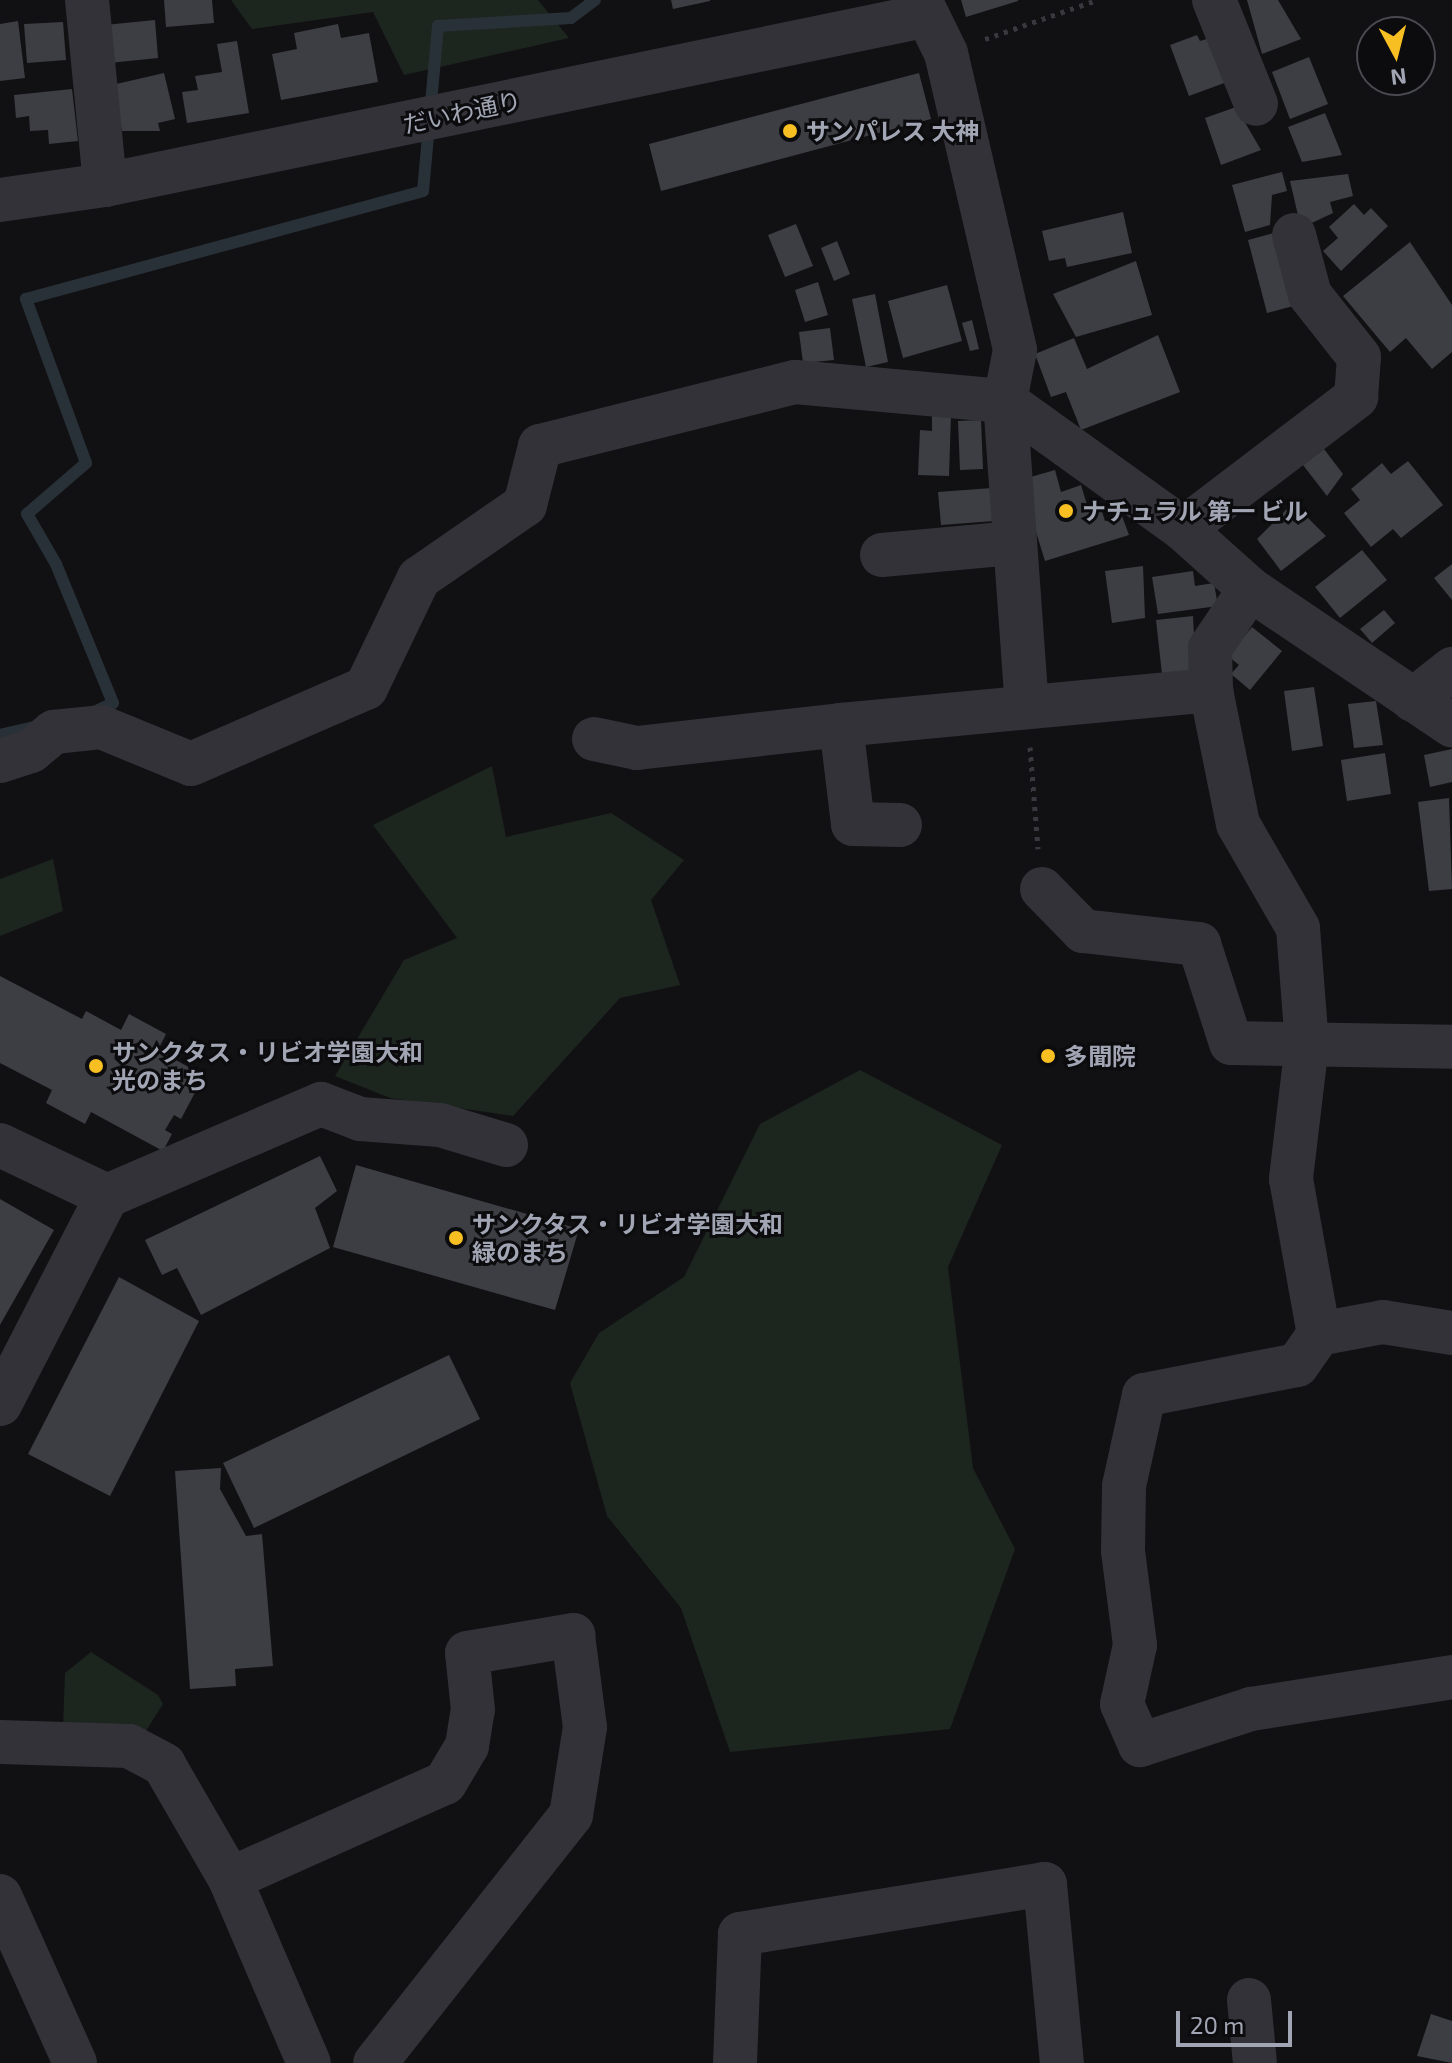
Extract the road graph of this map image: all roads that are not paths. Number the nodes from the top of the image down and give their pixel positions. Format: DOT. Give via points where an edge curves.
graph roads {
  1 [pos="87,0"];
  2 [pos="1214,0"];
  3 [pos="921,8"];
  4 [pos="1256,104"];
  5 [pos="105,185"];
  6 [pos="0,200"];
  7 [pos="1294,235"];
  8 [pos="1005,401"];
  9 [pos="1183,529"];
  10 [pos="1014,543"];
  11 [pos="882,555"];
  12 [pos="1250,589"];
  13 [pos="1452,669"];
  14 [pos="1211,690"];
  15 [pos="1413,700"];
  16 [pos="1027,706"];
  17 [pos="841,725"];
  18 [pos="1452,725"];
  19 [pos="594,739"];
  20 [pos="0,761"];
  21 [pos="900,825"];
  22 [pos="1042,889"];
  23 [pos="1307,1044"];
  24 [pos="1452,1047"];
  25 [pos="0,1145"];
  26 [pos="506,1145"];
  27 [pos="107,1196"];
  28 [pos="1452,1333"];
  29 [pos="1319,1334"];
  30 [pos="0,1404"];
  31 [pos="1452,1677"];
  32 [pos="0,1742"];
  33 [pos="230,1879"];
  34 [pos="0,1896"];
  35 [pos="1249,2000"];
  36 [pos="75,2063"];
  37 [pos="309,2063"];
  38 [pos="375,2063"];
  39 [pos="735,2063"];
  40 [pos="1062,2063"];
  41 [pos="1255,2063"];
  1 -- 5 [label="street"];
  2 -- 4 [label="street"];
  3 -- 5 [label="street, だいわ通り"];
  3 -- 8 [label="street" via="946,53 1015,350"];
  5 -- 6 [label="street, だいわ通り"];
  7 -- 9 [label="street" via="1310,295 1359,357 1356,397"];
  8 -- 9 [label="street"];
  8 -- 10 [label="street"];
  8 -- 20 [label="street" via="795,382 540,446 525,505 419,578 366,688 191,764 101,727 54,732 31,751"];
  9 -- 12 [label="street"];
  10 -- 11 [label="street"];
  10 -- 16 [label="street"];
  12 -- 14 [label="street" via="1210,648"];
  12 -- 15 [label="street"];
  13 -- 15 [label="street"];
  14 -- 16 [label="street"];
  14 -- 23 [label="street" via="1238,824 1298,928"];
  15 -- 18 [label="street"];
  16 -- 17 [label="street"];
  17 -- 19 [label="street" via="637,748"];
  17 -- 21 [label="street" via="853,824"];
  22 -- 23 [label="street" via="1083,931 1199,944 1231,1043"];
  23 -- 24 [label="street"];
  23 -- 29 [label="street" via="1291,1179"];
  25 -- 27 [label="street"];
  26 -- 27 [label="street" via="440,1125 360,1119 321,1104"];
  27 -- 30 [label="street"];
  28 -- 29 [label="street" via="1383,1322"];
  29 -- 31 [label="street" via="1297,1365 1144,1395 1124,1486 1135,1645 1122,1704 1140,1745 1251,1709"];
  32 -- 33 [label="street" via="129,1746 164,1765"];
  33 -- 37 [label="street"];
  33 -- 38 [label="street" via="445,1783 467,1746 473,1710 467,1653 573,1635 585,1727 571,1815"];
  34 -- 36 [label="street"];
  35 -- 41 [label="street"];
  39 -- 40 [label="street" via="740,1934 1045,1884"];
}
